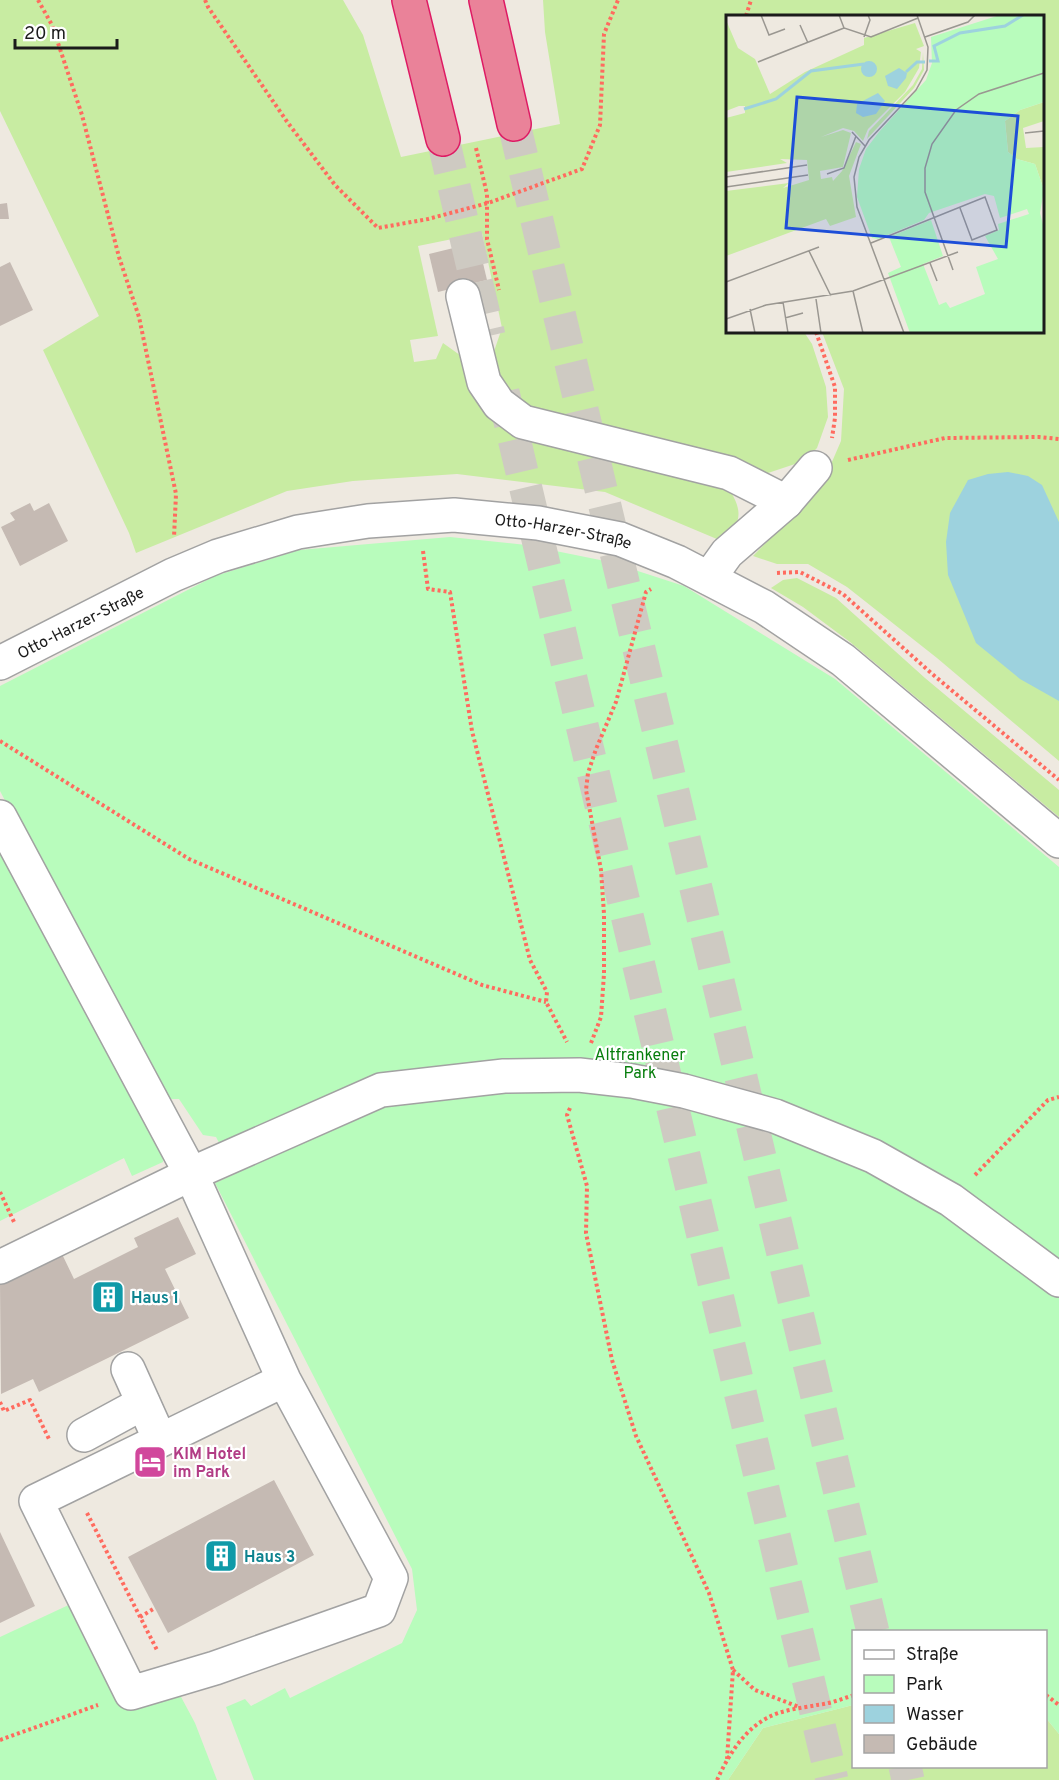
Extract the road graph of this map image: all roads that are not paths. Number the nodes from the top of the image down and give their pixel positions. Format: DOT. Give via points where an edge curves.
graph roads {
  1 [pos="410,0"];
  2 [pos="486,0"];
  3 [pos="514,124"];
  4 [pos="443,139"];
  5 [pos="463,296"];
  6 [pos="815,468"];
  7 [pos="786,502"];
  8 [pos="710,578"];
  9 [pos="0,663"];
  10 [pos="0,818"];
  11 [pos="1059,841"];
  12 [pos="190,1174"];
  13 [pos="0,1267"];
  14 [pos="1059,1280"];
  15 [pos="128,1369"];
  16 [pos="284,1380"];
  17 [pos="143,1404"];
  18 [pos="84,1435"];
  19 [pos="160,1440"];
  1 -- 4 [label="highway"];
  2 -- 3 [label="highway"];
  5 -- 7 [label="street" via="484,382 499,404 523,422 729,473"];
  6 -- 7 [label="street"];
  7 -- 8 [label="street" via="727,553"];
  8 -- 9 [label="street, Otto-Harzer-Straße" via="620,539 538,523 454,515 368,521 298,532 218,556"];
  8 -- 11 [label="street, Otto-Harzer-Straße" via="764,607 843,660"];
  10 -- 12 [label="street"];
  12 -- 13 [label="street"];
  12 -- 14 [label="street" via="381,1090 504,1076 584,1061 632,1081 775,1116 873,1156 951,1200"];
  12 -- 16 [label="street"];
  15 -- 17 [label="street"];
  16 -- 19 [label="street"];
  16 -- 19 [label="street" via="391,1578 379,1610 131,1693 36,1501"];
  17 -- 18 [label="street"];
  17 -- 19 [label="street"];
}
